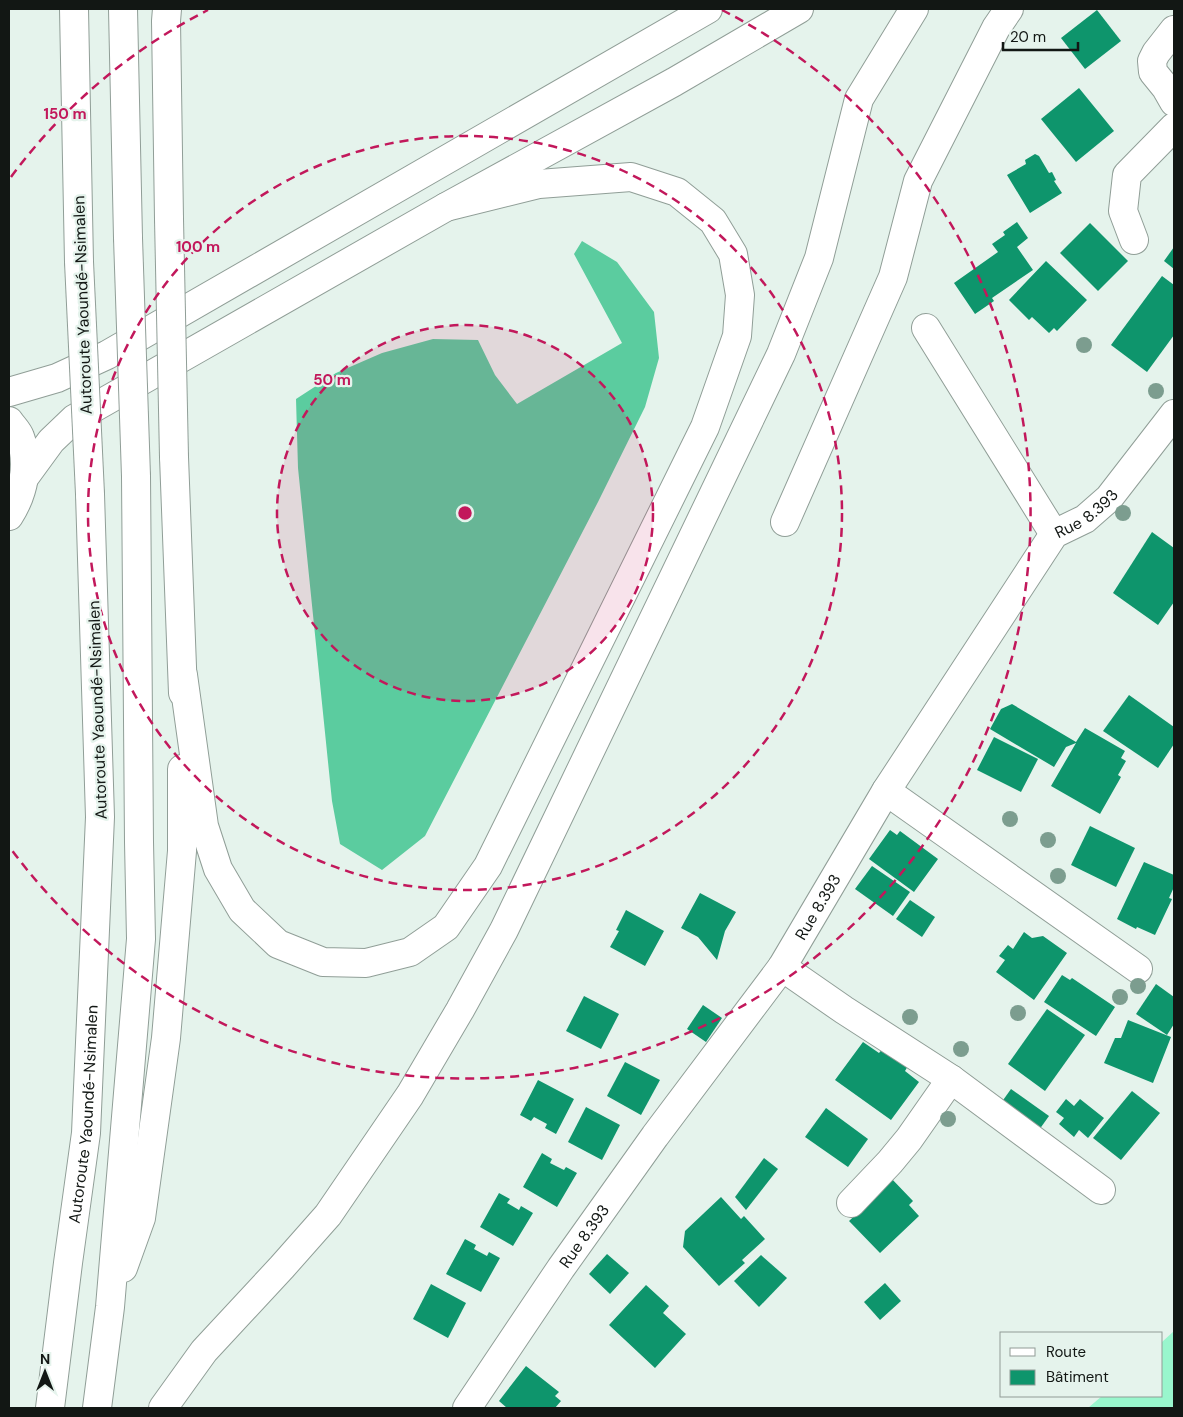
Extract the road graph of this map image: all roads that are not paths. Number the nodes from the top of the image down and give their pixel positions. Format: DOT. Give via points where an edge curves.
graph roads {
  1 [pos="74,9"];
  2 [pos="123,9"];
  3 [pos="708,9"];
  4 [pos="799,9"];
  5 [pos="914,9"];
  6 [pos="1009,9"];
  7 [pos="166,13"];
  8 [pos="1174,30"];
  9 [pos="1174,102"];
  10 [pos="1174,127"];
  11 [pos="446,207"];
  12 [pos="1134,240"];
  13 [pos="926,328"];
  14 [pos="9,392"];
  15 [pos="1174,414"];
  16 [pos="9,421"];
  17 [pos="24,478"];
  18 [pos="9,516"];
  19 [pos="784,522"];
  20 [pos="1054,534"];
  21 [pos="183,675"];
  22 [pos="886,791"];
  23 [pos="782,967"];
  24 [pos="1138,970"];
  25 [pos="951,1079"];
  26 [pos="1101,1190"];
  27 [pos="851,1203"];
  28 [pos="110,1307"];
  29 [pos="50,1408"];
  30 [pos="97,1408"];
  31 [pos="163,1408"];
  32 [pos="467,1408"];
  1 -- 29 [label="main road, Autoroute Yaoundé-Nsimalen, bridge" via="79,262 100,817 86,1133"];
  2 -- 28 [label="main road, bridge" via="136,476 141,940"];
  3 -- 14 [label="main road" via="107,355 57,378"];
  4 -- 11 [label="main road" via="674,82"];
  5 -- 31 [label="main road" via="859,99 819,258 781,354 504,930 410,1095 328,1215 204,1351"];
  6 -- 19 [label="main road" via="996,28 918,181 893,277"];
  7 -- 21 [label="main road, bridge" via="174,457"];
  8 -- 9 [label="main road" via="1152,60 1153,72"];
  10 -- 12 [label="main road" via="1127,175 1124,211"];
  11 -- 17 [label="main road" via="74,419 50,441"];
  11 -- 21 [label="main road" via="539,184 631,177 676,192 712,221 734,254 740,296 737,336 705,427 488,866 446,927 410,952 366,963 323,962 278,944 249,917 218,869 204,826"];
  13 -- 20 [label="main road"];
  15 -- 20 [label="main road, Rue 8.393" via="1109,498 1085,519"];
  16 -- 17 [label="main road" via="20,435 25,459"];
  17 -- 18 [label="main road" via="17,504"];
  20 -- 22 [label="main road, Rue 8.393"];
  21 -- 28 [label="main road" via="182,851 166,1038 140,1218"];
  22 -- 23 [label="main road, Rue 8.393"];
  22 -- 24 [label="main road"];
  23 -- 25 [label="main road"];
  23 -- 32 [label="main road, Rue 8.393" via="644,1151"];
  25 -- 26 [label="main road"];
  25 -- 27 [label="main road" via="909,1139"];
  28 -- 30 [label="main road"];
}
